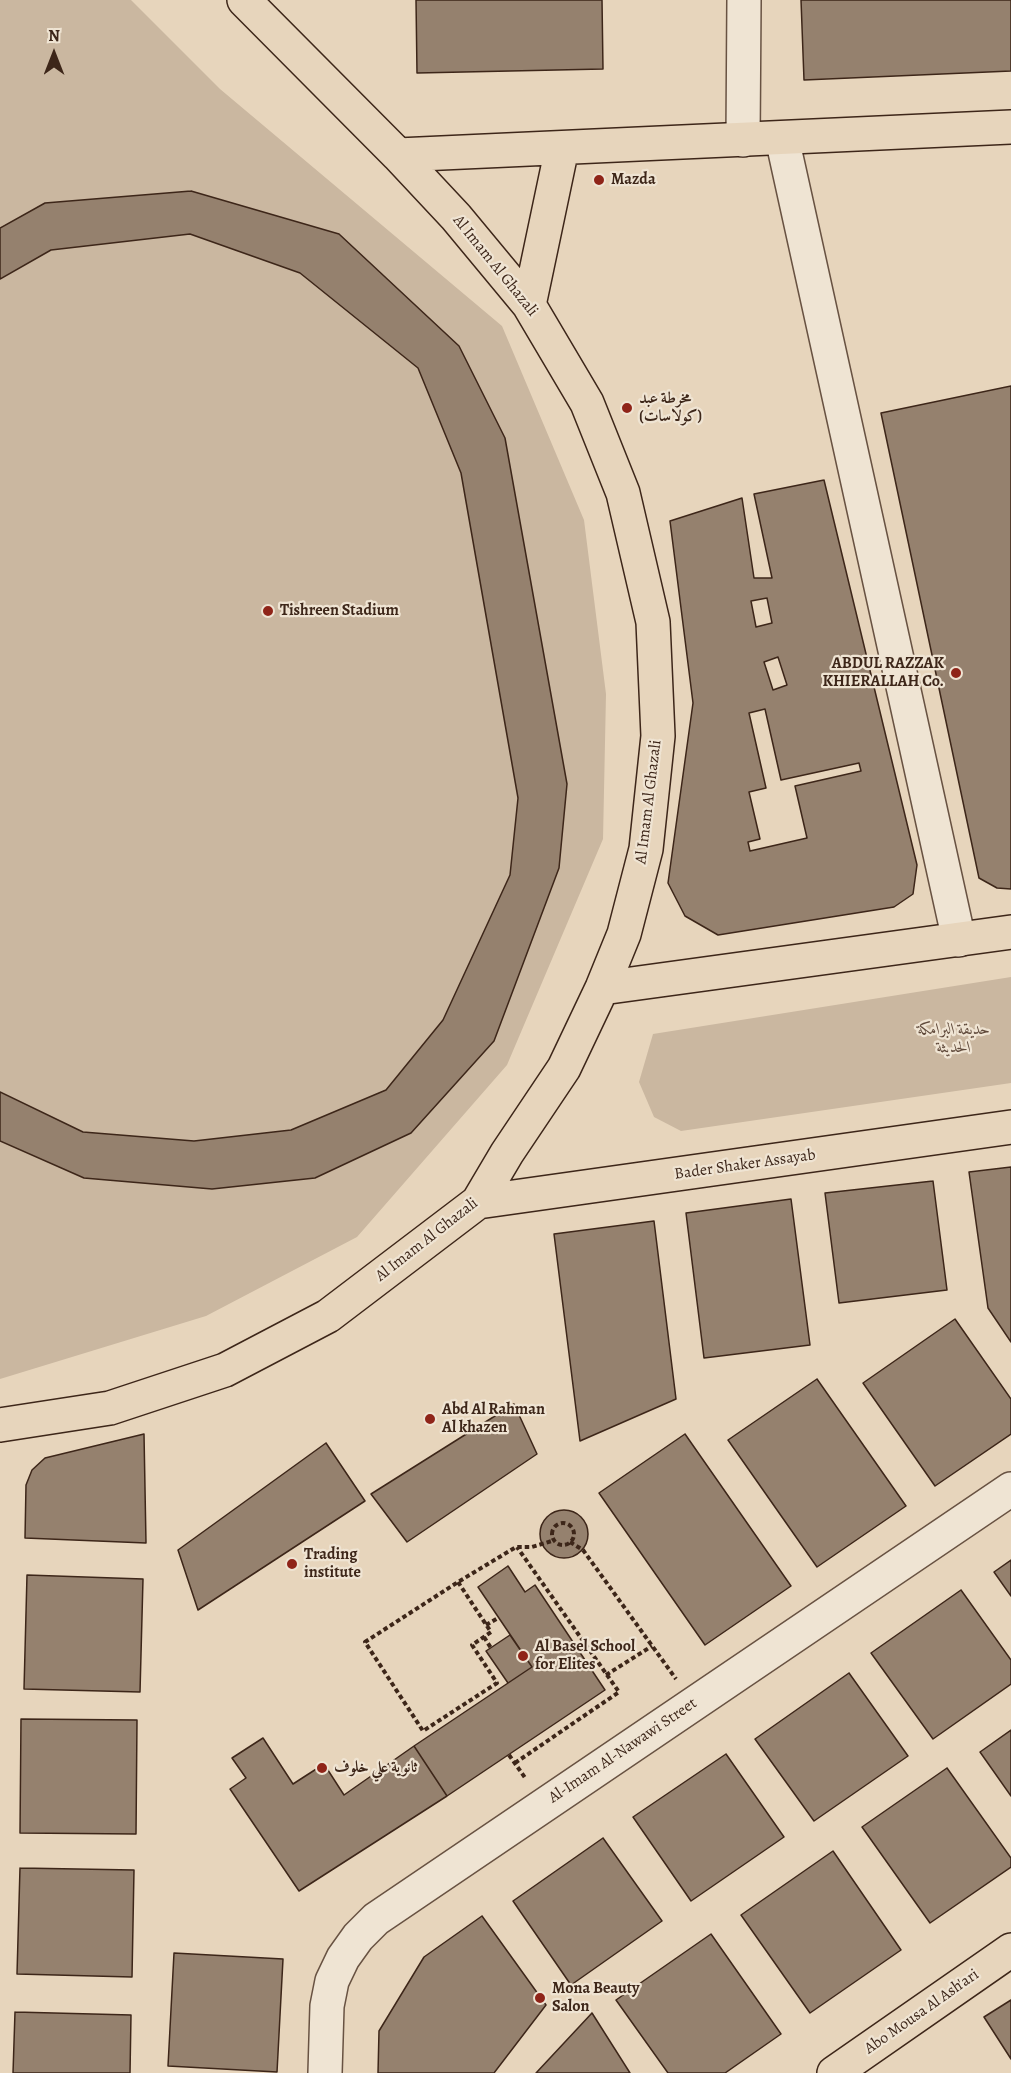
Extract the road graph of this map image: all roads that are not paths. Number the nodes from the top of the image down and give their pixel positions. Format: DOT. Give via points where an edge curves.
graph roads {
  1 [pos="244,0"];
  2 [pos="744,0"];
  3 [pos="1011,127"];
  4 [pos="782,138"];
  5 [pos="743,140"];
  6 [pos="562,148"];
  7 [pos="398,155"];
  8 [pos="529,305"];
  9 [pos="1011,932"];
  10 [pos="959,940"];
  11 [pos="602,988"];
  12 [pos="1011,1127"];
  13 [pos="478,1202"];
  14 [pos="0,1425"];
  15 [pos="1011,1489"];
  16 [pos="1011,1950"];
  17 [pos="325,2073"];
  18 [pos="834,2073"];
  1 -- 7 [label="main road, Al Imam Al Ghazali"];
  2 -- 5 [label="street"];
  3 -- 4 [label="main road"];
  4 -- 5 [label="main road"];
  4 -- 10 [label="street"];
  5 -- 6 [label="main road"];
  6 -- 7 [label="main road"];
  6 -- 8 [label="main road"];
  7 -- 8 [label="main road, Al Imam Al Ghazali"];
  8 -- 11 [label="main road, Al Imam Al Ghazali" via="587,403 623,493 653,622 658,736 646,849 624,934"];
  9 -- 10 [label="main road"];
  10 -- 11 [label="main road"];
  11 -- 13 [label="main road, Al Imam Al Ghazali" via="564,1068"];
  12 -- 13 [label="main road, Bader Shaker Assayab"];
  13 -- 14 [label="main road, Al Imam Al Ghazali" via="328,1316 225,1370 110,1408"];
  15 -- 17 [label="street, Al-Imam Al-Nawawi Street" via="376,1919 343,1958 332,1982 327,2006"];
  16 -- 18 [label="main road, Abo Mousa Al Ash'ari"];
}
